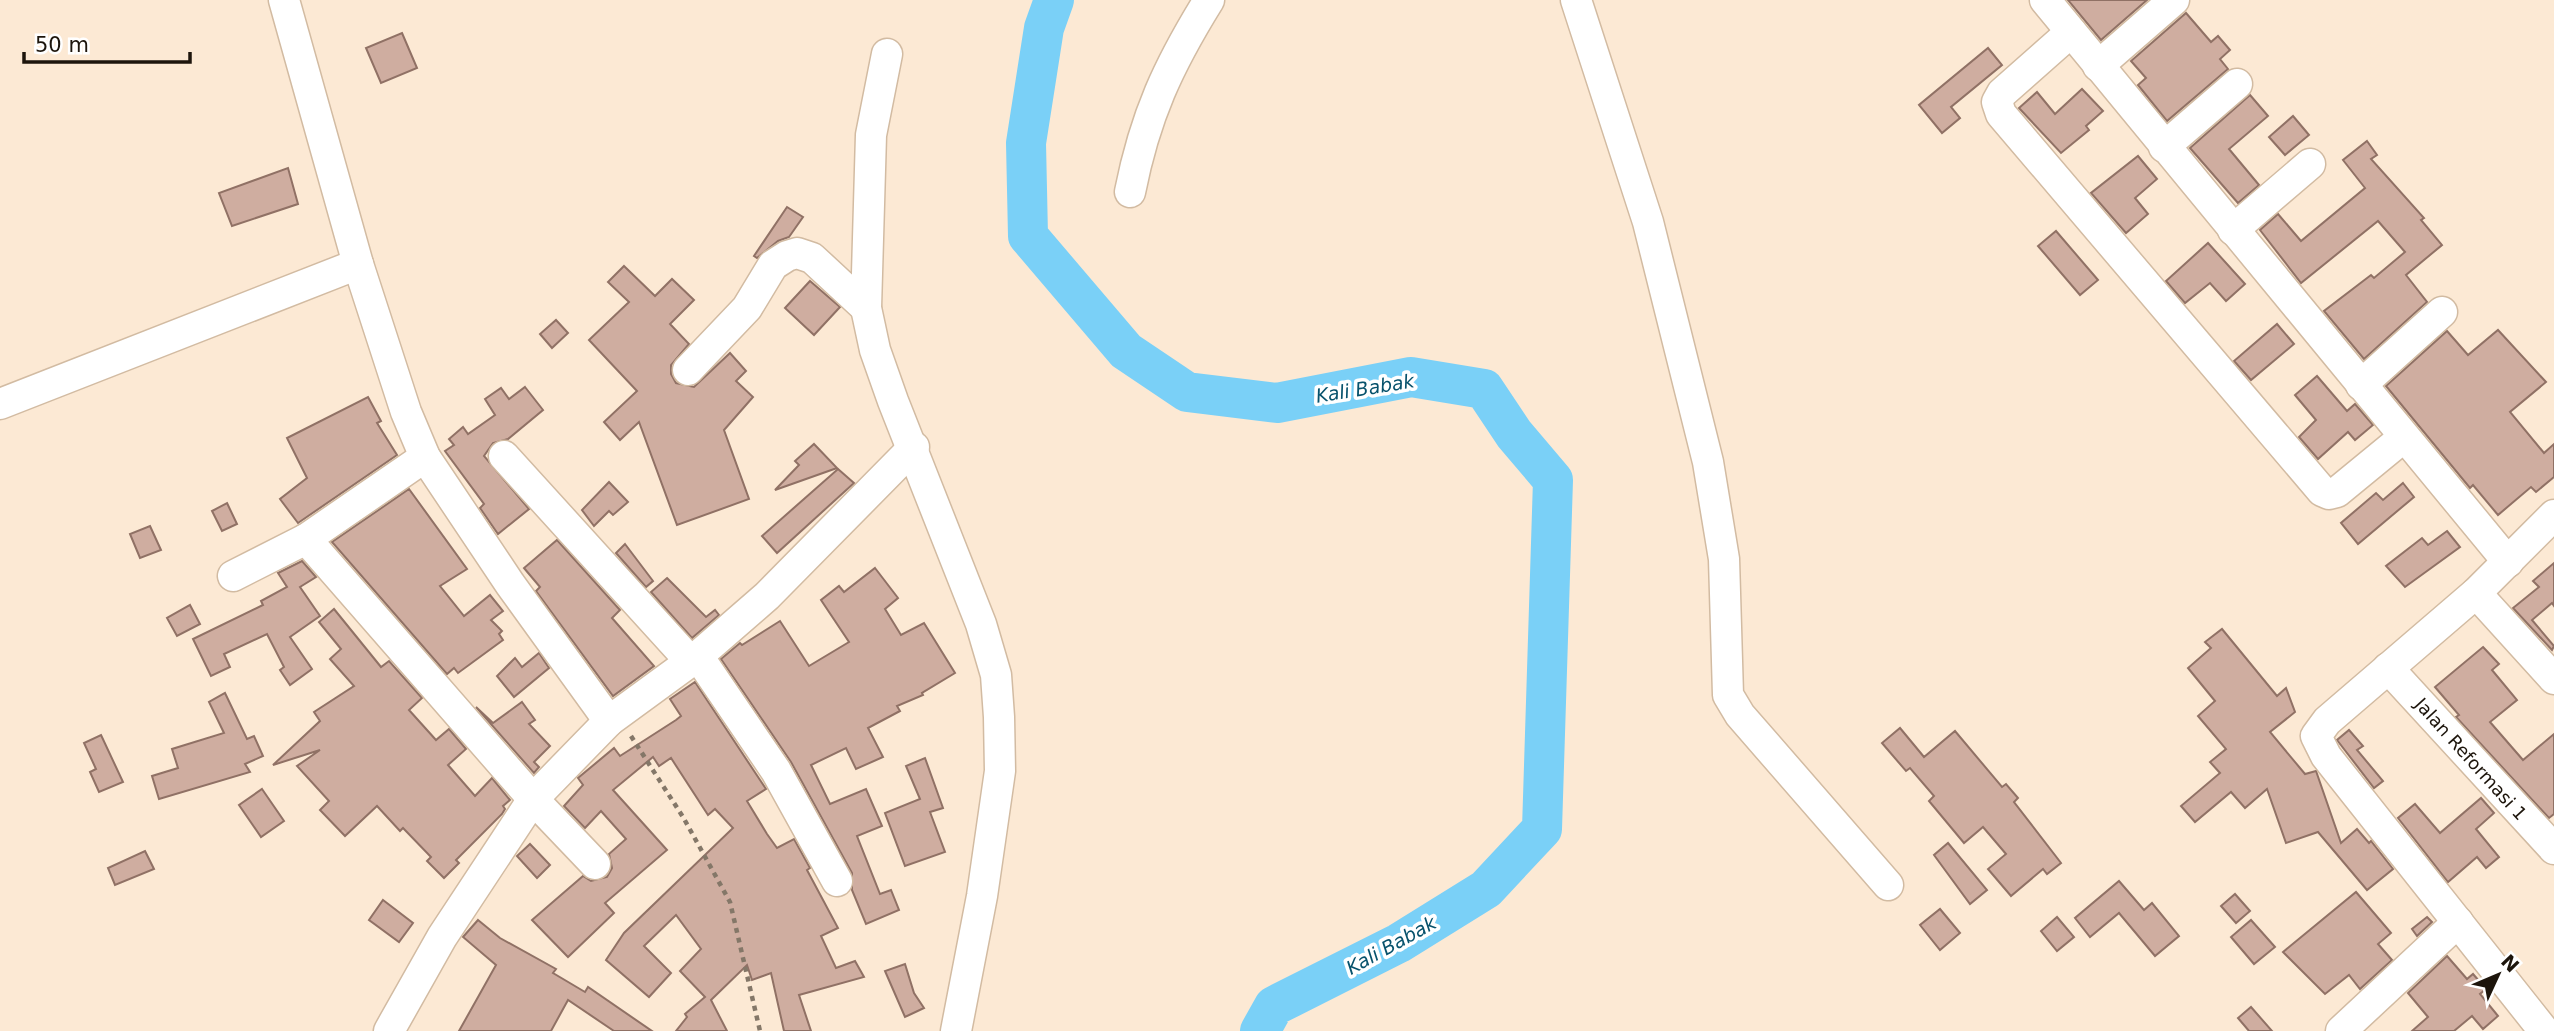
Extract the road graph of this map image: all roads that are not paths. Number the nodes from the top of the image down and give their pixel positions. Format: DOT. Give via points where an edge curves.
graph roads {
  1 [pos="284,0"];
  2 [pos="1209,0"];
  3 [pos="1576,0"];
  4 [pos="2045,0"];
  5 [pos="2174,0"];
  6 [pos="2071,32"];
  7 [pos="887,54"];
  8 [pos="2098,66"];
  9 [pos="2236,84"];
  10 [pos="2164,147"];
  11 [pos="2311,164"];
  12 [pos="1130,192"];
  13 [pos="2233,230"];
  14 [pos="358,264"];
  15 [pos="866,308"];
  16 [pos="2442,312"];
  17 [pos="688,370"];
  18 [pos="2361,386"];
  19 [pos="0,404"];
  20 [pos="2404,437"];
  21 [pos="914,447"];
  22 [pos="504,456"];
  23 [pos="425,457"];
  24 [pos="2550,528"];
  25 [pos="306,539"];
  26 [pos="2508,562"];
  27 [pos="233,576"];
  28 [pos="2476,593"];
  29 [pos="695,659"];
  30 [pos="2388,668"];
  31 [pos="2554,679"];
  32 [pos="613,718"];
  33 [pos="533,799"];
  34 [pos="2554,849"];
  35 [pos="595,864"];
  36 [pos="837,881"];
  37 [pos="1888,885"];
  38 [pos="2458,922"];
  39 [pos="388,1031"];
  40 [pos="956,1031"];
  41 [pos="2341,1031"];
  42 [pos="2544,1031"];
  1 -- 14 [label="street"];
  2 -- 12 [label="street" via="1158,89 1141,138"];
  3 -- 37 [label="street" via="1648,222 1708,462 1724,559 1728,695 1740,715"];
  4 -- 6 [label="street"];
  5 -- 8 [label="street"];
  6 -- 8 [label="street"];
  6 -- 20 [label="street" via="2002,93 1997,102 2001,114 2322,491 2337,492"];
  7 -- 15 [label="street" via="871,135"];
  8 -- 10 [label="street"];
  9 -- 10 [label="street"];
  10 -- 13 [label="street"];
  11 -- 13 [label="street"];
  13 -- 18 [label="street"];
  14 -- 19 [label="street"];
  14 -- 23 [label="street"];
  15 -- 17 [label="street" via="813,258 797,253 787,256 773,265 747,308"];
  15 -- 21 [label="street" via="875,350"];
  16 -- 18 [label="street"];
  18 -- 20 [label="street"];
  20 -- 26 [label="street"];
  21 -- 29 [label="street" via="810,555"];
  21 -- 40 [label="street" via="996,674 1000,771"];
  22 -- 29 [label="street"];
  23 -- 25 [label="street"];
  23 -- 32 [label="street" via="510,584"];
  24 -- 26 [label="street"];
  25 -- 27 [label="street"];
  25 -- 33 [label="street"];
  26 -- 28 [label="street"];
  28 -- 30 [label="street"];
  28 -- 31 [label="street"];
  29 -- 32 [label="street"];
  29 -- 36 [label="street" via="776,771"];
  30 -- 34 [label="street, Jalan Reformasi 1"];
  30 -- 38 [label="street" via="2318,730 2318,745"];
  32 -- 33 [label="street"];
  33 -- 35 [label="street"];
  33 -- 39 [label="street" via="442,937"];
  38 -- 41 [label="street"];
  38 -- 42 [label="street"];
}
